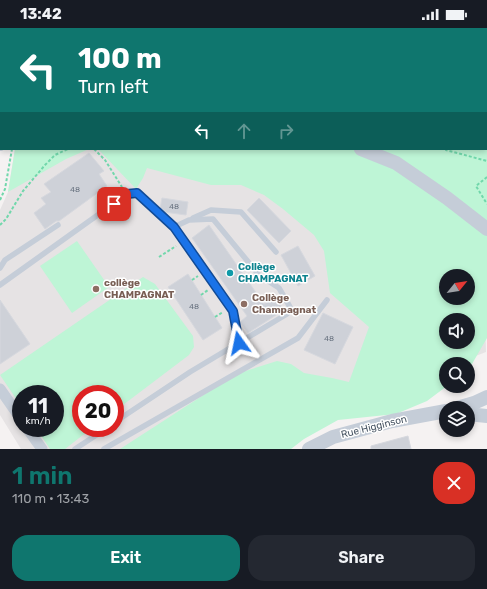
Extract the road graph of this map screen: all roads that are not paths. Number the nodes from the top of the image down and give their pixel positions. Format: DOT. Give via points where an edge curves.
graph roads {
  1 [pos="364,150"];
  2 [pos="189,220"];
  3 [pos="58,225"];
  4 [pos="174,227"];
  5 [pos="487,229"];
  6 [pos="276,252"];
  7 [pos="0,268"];
  8 [pos="0,286"];
  9 [pos="327,300"];
  10 [pos="239,343"];
  11 [pos="0,389"];
  12 [pos="487,397"];
  13 [pos="475,403"];
  14 [pos="12,406"];
  15 [pos="439,413"];
  16 [pos="475,415"];
  17 [pos="124,416"];
  18 [pos="487,416"];
  19 [pos="33,437"];
  20 [pos="93,437"];
  21 [pos="42,449"];
  22 [pos="75,449"];
  23 [pos="104,449"];
  24 [pos="309,449"];
  1 -- 5 [label="street" via="396,163"];
  2 -- 4 [label="lane"];
  2 -- 6 [label="lane" via="211,210 241,212"];
  2 -- 10 [label="lane" via="213,219 259,274 279,288 290,307 287,314"];
  3 -- 7 [label="lane" via="5,260"];
  4 -- 8 [label="lane" via="137,193 127,194"];
  4 -- 10 [label="lane" via="233,311"];
  9 -- 23 [label="lane" via="298,338"];
  10 -- 17 [label="lane"];
  11 -- 14 [label="street"];
  12 -- 13 [label="street"];
  15 -- 24 [label="street, Rue Higginson" via="392,421 333,437"];
  16 -- 18 [label="street"];
  19 -- 21 [label="street"];
  20 -- 22 [label="lane"];
}
